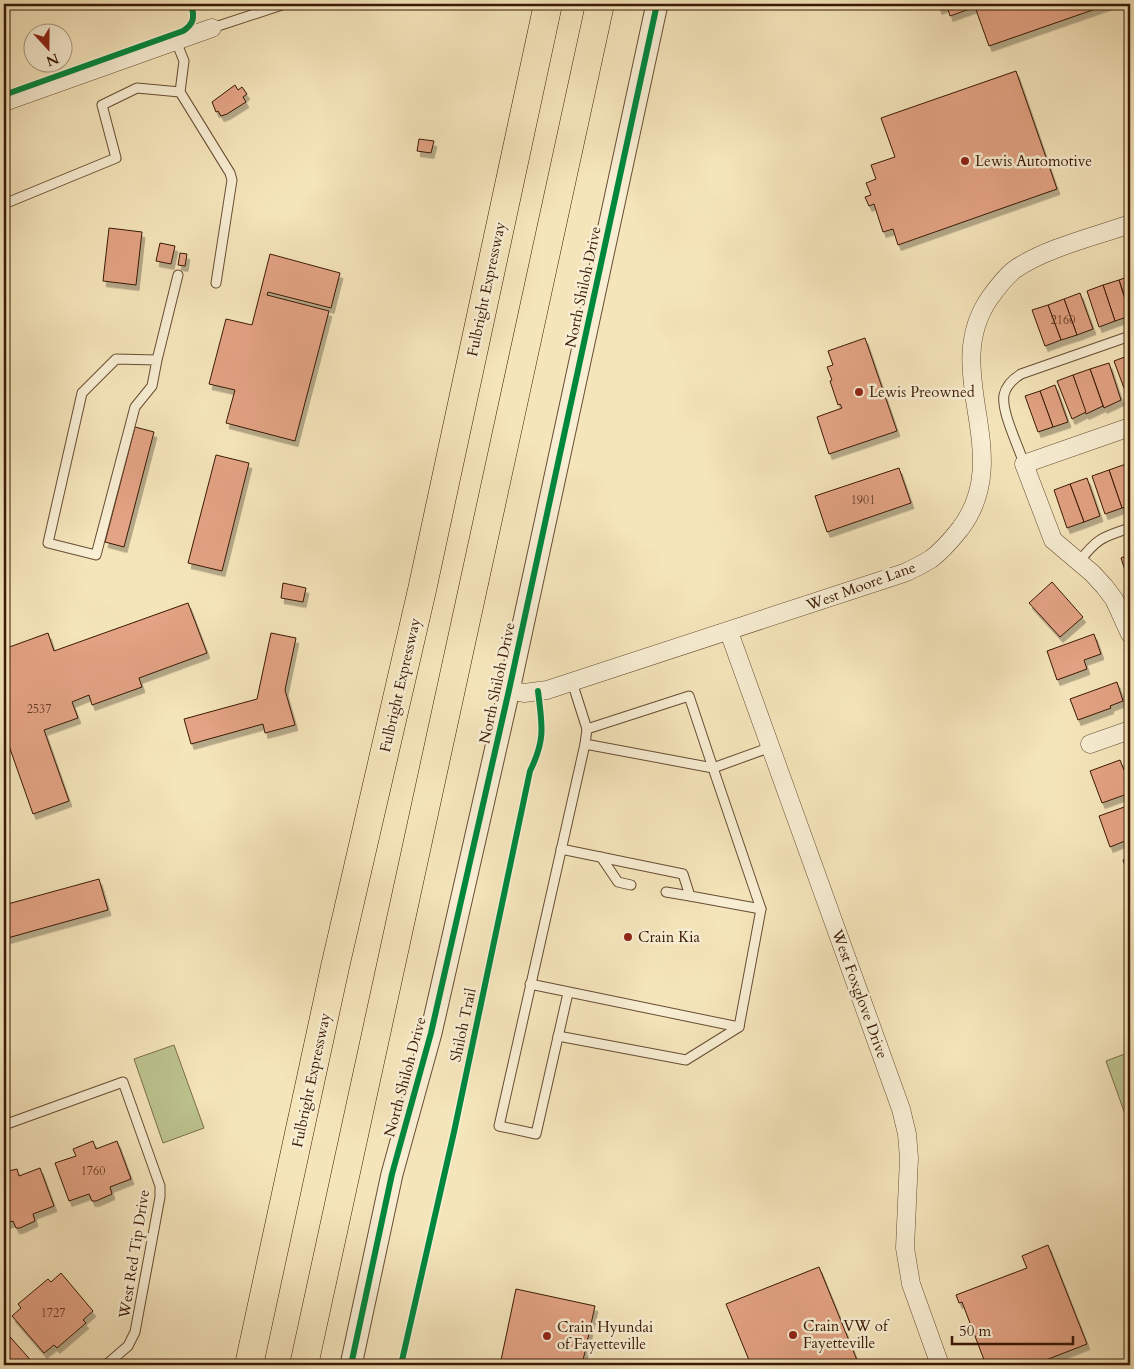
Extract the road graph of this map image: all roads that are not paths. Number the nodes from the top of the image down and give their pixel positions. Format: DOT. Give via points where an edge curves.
graph roads {
  1 [pos="285,4"];
  2 [pos="548,4"];
  3 [pos="600,4"];
  4 [pos="657,4"];
  5 [pos="212,28"];
  6 [pos="176,40"];
  7 [pos="180,92"];
  8 [pos="4,102"];
  9 [pos="4,204"];
  10 [pos="1130,224"];
  11 [pos="178,274"];
  12 [pos="216,283"];
  13 [pos="1130,336"];
  14 [pos="157,360"];
  15 [pos="1130,428"];
  16 [pos="1024,464"];
  17 [pos="1130,528"];
  18 [pos="1079,562"];
  19 [pos="1129,625"];
  20 [pos="729,632"];
  21 [pos="572,682"];
  22 [pos="509,690"];
  23 [pos="587,729"];
  24 [pos="1130,730"];
  25 [pos="585,744"];
  26 [pos="1090,744"];
  27 [pos="771,747"];
  28 [pos="713,768"];
  29 [pos="561,849"];
  30 [pos="601,857"];
  31 [pos="631,885"];
  32 [pos="666,892"];
  33 [pos="690,896"];
  34 [pos="761,909"];
  35 [pos="530,984"];
  36 [pos="568,993"];
  37 [pos="740,1027"];
  38 [pos="558,1036"];
  39 [pos="4,1125"];
  40 [pos="106,1365"];
  41 [pos="249,1365"];
  42 [pos="304,1365"];
  43 [pos="351,1365"];
  44 [pos="940,1365"];
  1 -- 5 [label="lane"];
  2 -- 41 [label="highway, Fulbright Expressway" via="424,581 335,967"];
  3 -- 42 [label="highway"];
  4 -- 22 [label="street, North Shiloh Drive"];
  5 -- 6 [label="street"];
  6 -- 7 [label="lane" via="184,61"];
  6 -- 8 [label="street"];
  7 -- 9 [label="lane" via="137,88 102,105 116,158"];
  7 -- 12 [label="lane" via="232,180"];
  10 -- 20 [label="street, West Moore Lane" via="1030,260 996,288 982,309 974,330 971,353 983,474 969,517 953,538 932,558 904,573"];
  11 -- 14 [label="lane"];
  13 -- 16 [label="lane" via="1021,374 1008,386 1004,396 1005,408"];
  14 -- 14 [label="lane" via="152,386 135,407 96,555 48,543 82,393 116,359"];
  15 -- 16 [label="street"];
  16 -- 18 [label="street" via="1053,540"];
  17 -- 18 [label="lane" via="1092,544"];
  18 -- 19 [label="street" via="1104,586"];
  20 -- 21 [label="street, West Moore Lane"];
  20 -- 27 [label="street, West Foxglove Drive"];
  21 -- 22 [label="street, West Moore Lane" via="524,693"];
  21 -- 23 [label="lane"];
  22 -- 43 [label="street, North Shiloh Drive" via="431,1034 392,1174"];
  23 -- 25 [label="lane"];
  23 -- 28 [label="lane" via="689,696"];
  24 -- 26 [label="street"];
  25 -- 28 [label="lane"];
  25 -- 29 [label="lane"];
  27 -- 28 [label="lane"];
  27 -- 44 [label="street, West Foxglove Drive" via="901,1108 909,1158 905,1248 911,1284"];
  28 -- 34 [label="lane"];
  29 -- 30 [label="lane"];
  29 -- 35 [label="lane"];
  30 -- 31 [label="lane" via="618,882"];
  30 -- 33 [label="lane" via="682,874"];
  32 -- 33 [label="lane"];
  33 -- 34 [label="lane"];
  34 -- 37 [label="lane"];
  35 -- 36 [label="lane"];
  35 -- 38 [label="lane" via="499,1126 536,1134"];
  36 -- 37 [label="lane"];
  36 -- 38 [label="lane"];
  37 -- 38 [label="lane" via="686,1060"];
  39 -- 40 [label="lane, West Red Tip Drive" via="123,1082 160,1186 160,1197 135,1332 128,1346"];
}
